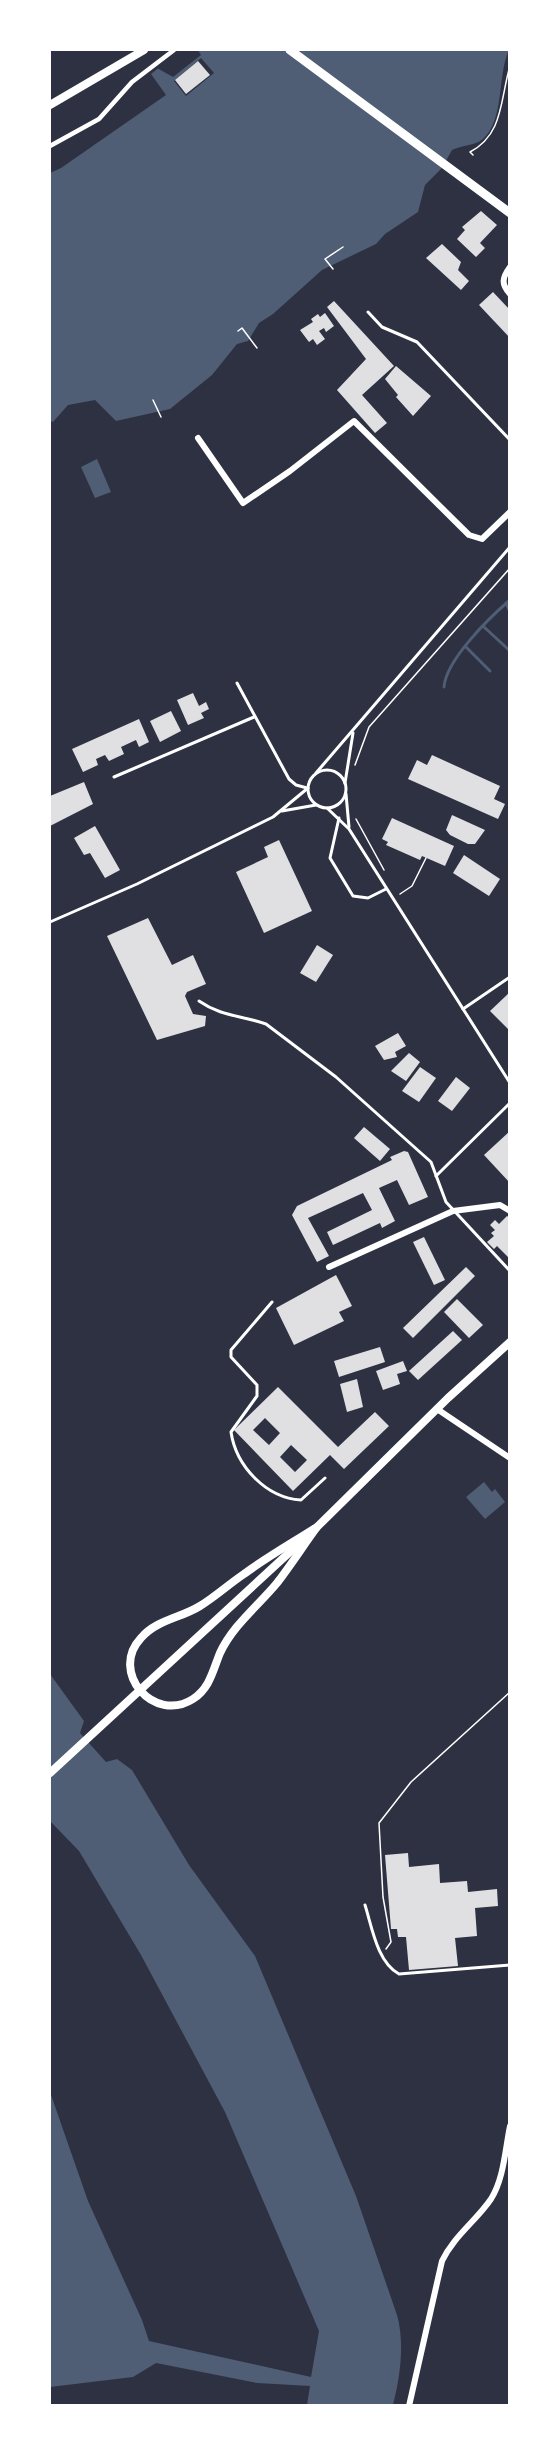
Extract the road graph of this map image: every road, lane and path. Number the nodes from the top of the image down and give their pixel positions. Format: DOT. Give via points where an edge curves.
graph roads {
  1 [pos="144,50"];
  2 [pos="174,50"];
  3 [pos="290,50"];
  4 [pos="510,66"];
  5 [pos="50,105"];
  6 [pos="50,146"];
  7 [pos="473,154"];
  8 [pos="510,211"];
  9 [pos="343,247"];
  10 [pos="510,267"];
  11 [pos="333,269"];
  12 [pos="510,294"];
  13 [pos="368,312"];
  14 [pos="238,331"];
  15 [pos="257,348"];
  16 [pos="153,400"];
  17 [pos="161,417"];
  18 [pos="198,438"];
  19 [pos="510,440"];
  20 [pos="510,512"];
  21 [pos="510,547"];
  22 [pos="510,568"];
  23 [pos="237,683"];
  24 [pos="254,717"];
  25 [pos="353,732"];
  26 [pos="316,773"];
  27 [pos="351,774"];
  28 [pos="114,777"];
  29 [pos="345,783"];
  30 [pos="308,788"];
  31 [pos="346,792"];
  32 [pos="316,805"];
  33 [pos="327,808"];
  34 [pos="281,811"];
  35 [pos="354,816"];
  36 [pos="339,818"];
  37 [pos="349,829"];
  38 [pos="426,858"];
  39 [pos="387,876"];
  40 [pos="386,889"];
  41 [pos="398,896"];
  42 [pos="50,922"];
  43 [pos="510,977"];
  44 [pos="199,1001"];
  45 [pos="463,1009"];
  46 [pos="510,1083"];
  47 [pos="510,1103"];
  48 [pos="436,1176"];
  49 [pos="453,1211"];
  50 [pos="510,1211"];
  51 [pos="329,1267"];
  52 [pos="510,1271"];
  53 [pos="272,1302"];
  54 [pos="510,1342"];
  55 [pos="437,1409"];
  56 [pos="510,1458"];
  57 [pos="325,1478"];
  58 [pos="317,1527"];
  59 [pos="510,1692"];
  60 [pos="50,1773"];
  61 [pos="365,1905"];
  62 [pos="382,1955"];
  63 [pos="510,1965"];
  64 [pos="510,2126"];
  65 [pos="409,2406"];
  1 -- 5 [label="main road"];
  2 -- 6 [label="street" via="132,82 99,119"];
  3 -- 8 [label="main road"];
  4 -- 7 [label="path" via="504,103 494,130 470,152"];
  9 -- 11 [label="path" via="325,259"];
  10 -- 12 [label="street" via="504,275 503,287"];
  13 -- 19 [label="lane" via="382,327 417,342"];
  14 -- 15 [label="path" via="242,328"];
  16 -- 17 [label="path"];
  18 -- 20 [label="street" via="243,503 354,422 469,535 483,539"];
  21 -- 25 [label="lane"];
  22 -- 27 [label="path" via="369,727"];
  23 -- 24 [label="lane"];
  24 -- 28 [label="lane"];
  24 -- 30 [label="lane" via="289,778"];
  25 -- 26 [label="lane"];
  25 -- 29 [label="lane"];
  26 -- 29 [label="lane" via="337,772"];
  26 -- 30 [label="lane"];
  29 -- 31 [label="lane"];
  30 -- 32 [label="lane"];
  30 -- 34 [label="lane"];
  31 -- 33 [label="lane" via="342,801"];
  31 -- 37 [label="lane"];
  32 -- 33 [label="lane"];
  32 -- 34 [label="lane"];
  33 -- 36 [label="lane"];
  34 -- 42 [label="lane" via="137,884"];
  35 -- 39 [label="path"];
  36 -- 37 [label="lane"];
  36 -- 40 [label="lane" via="330,858 353,896 368,898"];
  37 -- 40 [label="lane"];
  38 -- 41 [label="path" via="412,886"];
  40 -- 45 [label="lane"];
  43 -- 45 [label="lane"];
  44 -- 48 [label="lane" via="221,1014 266,1024 369,1106 431,1162"];
  45 -- 46 [label="lane"];
  47 -- 48 [label="lane"];
  48 -- 49 [label="lane"];
  49 -- 50 [label="street" via="500,1205"];
  49 -- 51 [label="street"];
  49 -- 52 [label="lane"];
  53 -- 57 [label="lane" via="231,1350 231,1357 257,1385 257,1396 231,1432 233,1447 248,1471 270,1491 286,1499 301,1500"];
  54 -- 55 [label="main road"];
  55 -- 56 [label="street"];
  55 -- 58 [label="main road"];
  58 -- 58 [label="main road" via="202,1605 142,1636 131,1654 130,1668 141,1693 159,1704 173,1706 199,1695 236,1628 276,1583"];
  58 -- 60 [label="main road"];
  59 -- 62 [label="path" via="411,1782 379,1823 383,1897 391,1942"];
  61 -- 62 [label="lane"];
  62 -- 63 [label="lane" via="399,1974"];
  64 -- 65 [label="street" via="494,2193 442,2261"];
}
